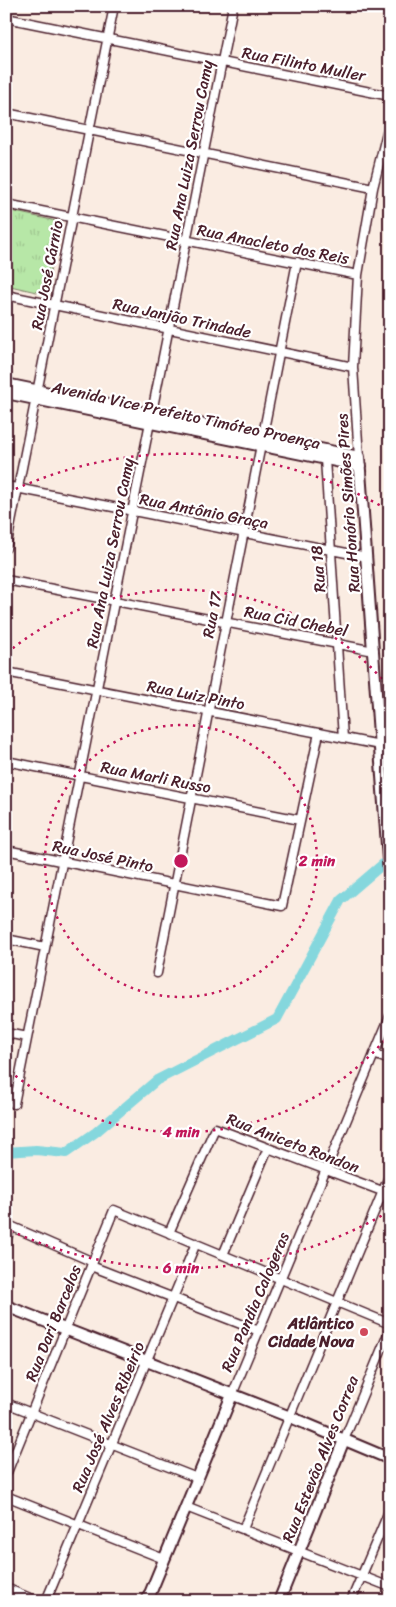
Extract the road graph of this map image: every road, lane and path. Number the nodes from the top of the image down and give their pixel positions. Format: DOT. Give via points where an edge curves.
graph roads {
  1 [pos="114,6"];
  2 [pos="233,6"];
  3 [pos="6,18"];
  4 [pos="108,38"];
  5 [pos="222,62"];
  6 [pos="390,96"];
  7 [pos="6,113"];
  8 [pos="390,120"];
  9 [pos="90,130"];
  10 [pos="204,153"];
  11 [pos="372,188"];
  12 [pos="6,204"];
  13 [pos="72,217"];
  14 [pos="186,240"];
  15 [pos="297,262"];
  16 [pos="358,275"];
  17 [pos="6,295"];
  18 [pos="55,305"];
  19 [pos="168,329"];
  20 [pos="278,351"];
  21 [pos="353,367"];
  22 [pos="6,384"];
  23 [pos="6,394"];
  24 [pos="37,395"];
  25 [pos="151,418"];
  26 [pos="261,441"];
  27 [pos="325,459"];
  28 [pos="360,462"];
  29 [pos="6,486"];
  30 [pos="18,488"];
  31 [pos="132,511"];
  32 [pos="243,532"];
  33 [pos="6,548"];
  34 [pos="331,549"];
  35 [pos="367,556"];
  36 [pos="6,580"];
  37 [pos="114,601"];
  38 [pos="225,622"];
  39 [pos="337,643"];
  40 [pos="374,651"];
  41 [pos="6,672"];
  42 [pos="97,689"];
  43 [pos="208,711"];
  44 [pos="319,733"];
  45 [pos="343,738"];
  46 [pos="380,745"];
  47 [pos="6,761"];
  48 [pos="80,776"];
  49 [pos="191,798"];
  50 [pos="300,820"];
  51 [pos="6,850"];
  52 [pos="62,861"];
  53 [pos="389,881"];
  54 [pos="174,884"];
  55 [pos="390,887"];
  56 [pos="6,939"];
  57 [pos="45,947"];
  58 [pos="156,973"];
  59 [pos="390,1016"];
  60 [pos="6,1033"];
  61 [pos="27,1038"];
  62 [pos="374,1054"];
  63 [pos="390,1060"];
  64 [pos="14,1104"];
  65 [pos="268,1148"];
  66 [pos="326,1170"];
  67 [pos="390,1174"];
  68 [pos="386,1192"];
  69 [pos="9,1226"];
  70 [pos="169,1233"];
  71 [pos="6,1240"];
  72 [pos="196,1244"];
  73 [pos="223,1255"];
  74 [pos="92,1264"];
  75 [pos="281,1278"];
  76 [pos="173,1298"];
  77 [pos="337,1302"];
  78 [pos="6,1306"];
  79 [pos="390,1324"];
  80 [pos="66,1328"];
  81 [pos="390,1329"];
  82 [pos="259,1331"];
  83 [pos="147,1360"];
  84 [pos="232,1395"];
  85 [pos="6,1403"];
  86 [pos="32,1413"];
  87 [pos="290,1417"];
  88 [pos="344,1440"];
  89 [pos="112,1444"];
  90 [pos="390,1459"];
  91 [pos="6,1475"];
  92 [pos="198,1478"];
  93 [pos="6,1496"];
  94 [pos="186,1507"];
  95 [pos="390,1509"];
  96 [pos="78,1525"];
  97 [pos="243,1529"];
  98 [pos="299,1552"];
  99 [pos="164,1559"];
  100 [pos="361,1576"];
  101 [pos="390,1587"];
  102 [pos="6,1588"];
  103 [pos="37,1601"];
  104 [pos="46,1601"];
  105 [pos="147,1601"];
  106 [pos="279,1601"];
  107 [pos="351,1601"];
  1 -- 4 [label="street, Rua José Cárnio"];
  2 -- 5 [label="street, Rua Ana Luiza Serrou Camy"];
  3 -- 4 [label="street, Rua Filinto Muller"];
  4 -- 5 [label="street, Rua Filinto Muller"];
  4 -- 9 [label="street, Rua José Cárnio"];
  5 -- 6 [label="street, Rua Filinto Muller"];
  5 -- 10 [label="street, Rua Ana Luiza Serrou Camy"];
  7 -- 9 [label="street"];
  8 -- 11 [label="street, Rua Honório Simões Pires"];
  9 -- 10 [label="street"];
  9 -- 13 [label="street, Rua José Cárnio"];
  10 -- 11 [label="street"];
  10 -- 14 [label="street, Rua Ana Luiza Serrou Camy"];
  11 -- 16 [label="street, Rua Honório Simões Pires"];
  12 -- 13 [label="street, Rua Anacleto dos Reis"];
  13 -- 14 [label="street, Rua Anacleto dos Reis"];
  13 -- 18 [label="street, Rua José Cárnio"];
  14 -- 15 [label="street, Rua Anacleto dos Reis"];
  14 -- 19 [label="street, Rua Ana Luiza Serrou Camy"];
  15 -- 16 [label="street, Rua Anacleto dos Reis"];
  15 -- 20 [label="street, Rua 17"];
  16 -- 21 [label="street, Rua Honório Simões Pires"];
  17 -- 18 [label="street, Rua Janjão Trindade"];
  18 -- 19 [label="street, Rua Janjão Trindade"];
  18 -- 24 [label="street, Rua José Cárnio"];
  19 -- 20 [label="street, Rua Janjão Trindade"];
  19 -- 25 [label="street, Rua Ana Luiza Serrou Camy"];
  20 -- 21 [label="street, Rua Janjão Trindade"];
  20 -- 26 [label="street, Rua 17"];
  21 -- 28 [label="street, Rua Honório Simões Pires"];
  22 -- 24 [label="main road, Avenida Vice Prefeito Timóteo Proença"];
  23 -- 24 [label="main road, Avenida Vice Prefeito Timóteo Proença"];
  24 -- 25 [label="main road, Avenida Vice Prefeito Timóteo Proença"];
  24 -- 30 [label="street, Rua José Cárnio"];
  25 -- 26 [label="main road, Avenida Vice Prefeito Timóteo Proença"];
  25 -- 31 [label="street, Rua Ana Luiza Serrou Camy"];
  26 -- 27 [label="main road, Avenida Vice Prefeito Timóteo Proença"];
  26 -- 28 [label="main road, Avenida Vice Prefeito Timóteo Proença"];
  26 -- 32 [label="street, Rua 17"];
  27 -- 28 [label="main road, Avenida Vice Prefeito Timóteo Proença"];
  27 -- 34 [label="street, Rua 18"];
  28 -- 35 [label="main road, Rua Honório Simões Pires"];
  29 -- 30 [label="street, Rua Antônio Graça"];
  30 -- 31 [label="street, Rua Antônio Graça"];
  30 -- 33 [label="street, Rua José Cárnio"];
  31 -- 32 [label="street, Rua Antônio Graça"];
  31 -- 37 [label="street, Rua Ana Luiza Serrou Camy"];
  32 -- 34 [label="street, Rua Antônio Graça"];
  32 -- 38 [label="street, Rua 17"];
  34 -- 35 [label="street, Rua Antônio Graça"];
  34 -- 39 [label="street, Rua 18"];
  35 -- 40 [label="main road, Rua Honório Simões Pires"];
  36 -- 37 [label="street, Rua Cid Chebel"];
  37 -- 38 [label="street, Rua Cid Chebel"];
  37 -- 42 [label="street, Rua Ana Luiza Serrou Camy"];
  38 -- 39 [label="street, Rua Cid Chebel"];
  38 -- 43 [label="street, Rua 17"];
  39 -- 40 [label="street, Rua Cid Chebel"];
  39 -- 45 [label="street, Rua 18"];
  40 -- 46 [label="main road, Rua Honório Simões Pires"];
  41 -- 42 [label="street, Rua Luiz Pinto"];
  42 -- 43 [label="street, Rua Luiz Pinto"];
  42 -- 48 [label="street, Rua Ana Luiza Serrou Camy"];
  43 -- 44 [label="street, Rua Luiz Pinto"];
  43 -- 49 [label="street, Rua 17"];
  44 -- 45 [label="street, Rua Luiz Pinto"];
  44 -- 50 [label="street"];
  45 -- 46 [label="street, Rua Luiz Pinto"];
  46 -- 53 [label="main road, Rua Honório Simões Pires"];
  47 -- 48 [label="street, Rua Marli Russo"];
  48 -- 49 [label="street, Rua Marli Russo"];
  48 -- 52 [label="street, Rua Ana Luiza Serrou Camy"];
  49 -- 50 [label="street, Rua Marli Russo"];
  49 -- 54 [label="street, Rua 17"];
  50 -- 54 [label="street, Rua José Pinto" via="282,906"];
  51 -- 52 [label="street, Rua José Pinto"];
  52 -- 54 [label="street, Rua José Pinto"];
  52 -- 57 [label="street, Rua Ana Luiza Serrou Camy"];
  53 -- 55 [label="main road, Rua Honório Simões Pires"];
  54 -- 58 [label="street, Rua 17"];
  56 -- 57 [label="street"];
  57 -- 61 [label="street, Rua Ana Luiza Serrou Camy"];
  59 -- 62 [label="street, Rua Pandia Calogeras"];
  60 -- 61 [label="street"];
  61 -- 64 [label="street, Rua Ana Luiza Serrou Camy"];
  62 -- 63 [label="street"];
  62 -- 66 [label="street, Rua Pandia Calogeras"];
  65 -- 66 [label="street, Rua Aniceto Rondon"];
  65 -- 70 [label="street, Rua Aniceto Rondon" via="215,1128"];
  65 -- 73 [label="street"];
  66 -- 68 [label="street, Rua Aniceto Rondon"];
  66 -- 75 [label="street, Rua Pandia Calogeras"];
  67 -- 68 [label="street"];
  68 -- 77 [label="street"];
  69 -- 71 [label="street"];
  69 -- 74 [label="street"];
  70 -- 72 [label="street"];
  70 -- 74 [label="street, Rua Dari Barcelos" via="114,1210"];
  72 -- 73 [label="street"];
  72 -- 76 [label="street, Rua José Alves Ribeirio"];
  73 -- 75 [label="street"];
  74 -- 76 [label="street"];
  74 -- 80 [label="street, Rua Dari Barcelos"];
  75 -- 77 [label="street"];
  75 -- 82 [label="street, Rua Pandia Calogeras"];
  76 -- 82 [label="street"];
  76 -- 83 [label="street, Rua José Alves Ribeirio"];
  77 -- 79 [label="street"];
  77 -- 87 [label="street"];
  78 -- 80 [label="main road"];
  80 -- 83 [label="main road"];
  80 -- 86 [label="street, Rua Dari Barcelos"];
  81 -- 88 [label="street, Rua Estevão Alves Correa"];
  82 -- 84 [label="street, Rua Pandia Calogeras"];
  83 -- 84 [label="main road"];
  83 -- 89 [label="street, Rua José Alves Ribeirio"];
  84 -- 87 [label="main road"];
  84 -- 92 [label="main road, Rua Pandia Calogeras"];
  85 -- 86 [label="street"];
  86 -- 89 [label="street"];
  86 -- 91 [label="street, Rua Dari Barcelos"];
  87 -- 88 [label="main road"];
  87 -- 97 [label="street"];
  88 -- 90 [label="main road"];
  88 -- 98 [label="main road, Rua Estevão Alves Correa"];
  89 -- 92 [label="street"];
  89 -- 96 [label="street, Rua José Alves Ribeirio"];
  92 -- 94 [label="main road, Rua Pandia Calogeras"];
  93 -- 96 [label="street"];
  94 -- 97 [label="street"];
  94 -- 99 [label="main road, Rua Pandia Calogeras"];
  95 -- 100 [label="street"];
  96 -- 99 [label="street"];
  96 -- 104 [label="street, Rua José Alves Ribeirio"];
  97 -- 98 [label="street"];
  98 -- 100 [label="street"];
  98 -- 106 [label="main road, Rua Estevão Alves Correa"];
  99 -- 105 [label="main road, Rua Pandia Calogeras"];
  100 -- 101 [label="street"];
  100 -- 107 [label="street"];
  102 -- 103 [label="street"];
}
